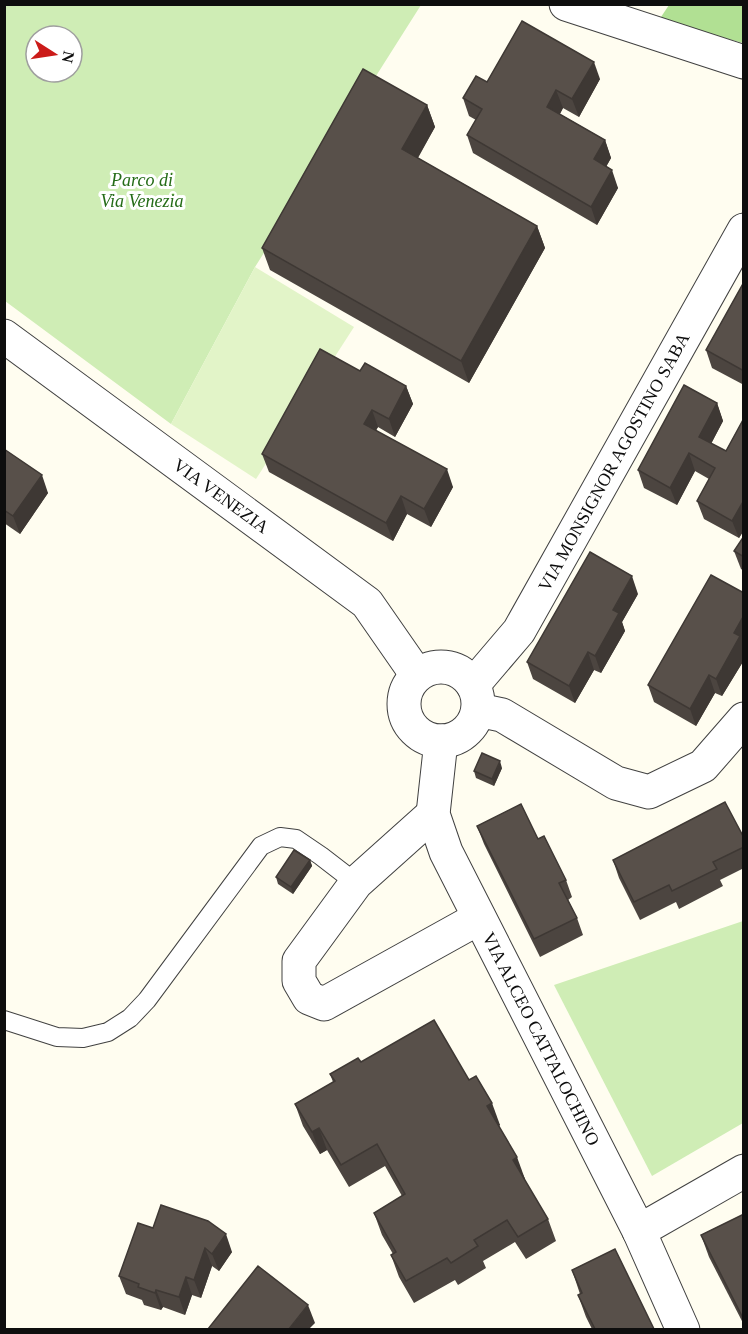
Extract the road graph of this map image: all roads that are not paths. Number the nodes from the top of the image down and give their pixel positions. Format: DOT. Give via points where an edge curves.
graph roads {
  1 [pos="566,4"];
  2 [pos="744,62"];
  3 [pos="744,230"];
  4 [pos="4,336"];
  5 [pos="417,675"];
  6 [pos="476,697"];
  7 [pos="744,719"];
  8 [pos="441,741"];
  9 [pos="433,814"];
  10 [pos="356,883"];
  11 [pos="479,918"];
  12 [pos="4,1020"];
  13 [pos="744,1171"];
  14 [pos="639,1231"];
  15 [pos="683,1329"];
  1 -- 2 [label="street"];
  3 -- 6 [label="street, VIA MONSIGNOR AGOSTINO SABA" via="519,631"];
  4 -- 5 [label="street, VIA VENEZIA" via="367,603"];
  5 -- 6 [label="street" via="441,666 453,668 464,675"];
  5 -- 8 [label="street" via="404,698 404,711 417,733"];
  6 -- 7 [label="street" via="616,783 649,792 703,766"];
  6 -- 8 [label="street" via="474,722 465,732"];
  8 -- 9 [label="street, VIA ALCEO CATTALOCHINO"];
  9 -- 10 [label="street"];
  9 -- 11 [label="street, VIA ALCEO CATTALOCHINO" via="446,852"];
  10 -- 11 [label="street" via="299,961 298,981 309,998 324,1004"];
  10 -- 12 [label="lane" via="296,839 280,837 261,846 130,1018 108,1032 83,1038 57,1037"];
  11 -- 14 [label="street, VIA ALCEO CATTALOCHINO"];
  13 -- 14 [label="street"];
  14 -- 15 [label="street, VIA ALCEO CATTALOCHINO"];
}
